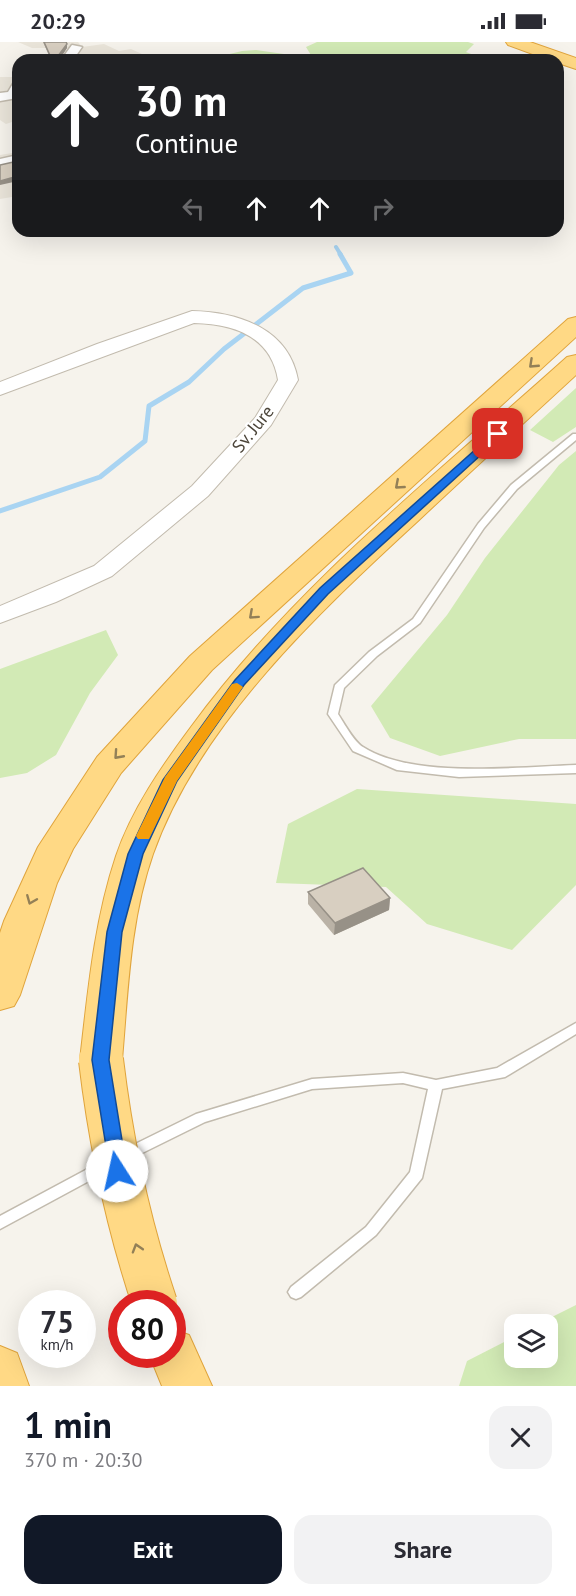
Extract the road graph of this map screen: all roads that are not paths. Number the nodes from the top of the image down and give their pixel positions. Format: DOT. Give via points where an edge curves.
graph roads {
  1 [pos="514,42"];
  2 [pos="76,47"];
  3 [pos="71,54"];
  4 [pos="548,54"];
  5 [pos="576,324"];
  6 [pos="576,362"];
  7 [pos="0,389"];
  8 [pos="576,436"];
  9 [pos="0,615"];
  10 [pos="576,769"];
  11 [pos="0,995"];
  12 [pos="576,1028"];
  13 [pos="436,1085"];
  14 [pos="0,1223"];
  15 [pos="151,1290"];
  16 [pos="296,1292"];
  17 [pos="179,1368"];
  18 [pos="0,1369"];
  19 [pos="3,1386"];
  20 [pos="187,1386"];
  1 -- 4 [label="highway"];
  2 -- 3 [label="street"];
  5 -- 11 [label="highway, one-way" via="201,663 109,765 56,847 38,883"];
  15 -- 6 [label="highway, one-way, bridge" via="117,1171 101,1060 114,932 135,854 170,780 240,682 324,591"];
  7 -- 9 [label="street, Sv. Jure" via="192,317 248,329 271,343 284,360 288,380 264,421 200,491 103,571"];
  8 -- 10 [label="lane" via="514,487 481,526 417,621 373,654 339,687 333,714 357,749 397,766 459,773"];
  12 -- 13 [label="lane" via="500,1073"];
  13 -- 14 [label="lane" via="403,1078 312,1084 201,1118 77,1179"];
  13 -- 16 [label="lane" via="417,1174 371,1232"];
  17 -- 20 [label="highway"];
  18 -- 19 [label="highway"];
}
